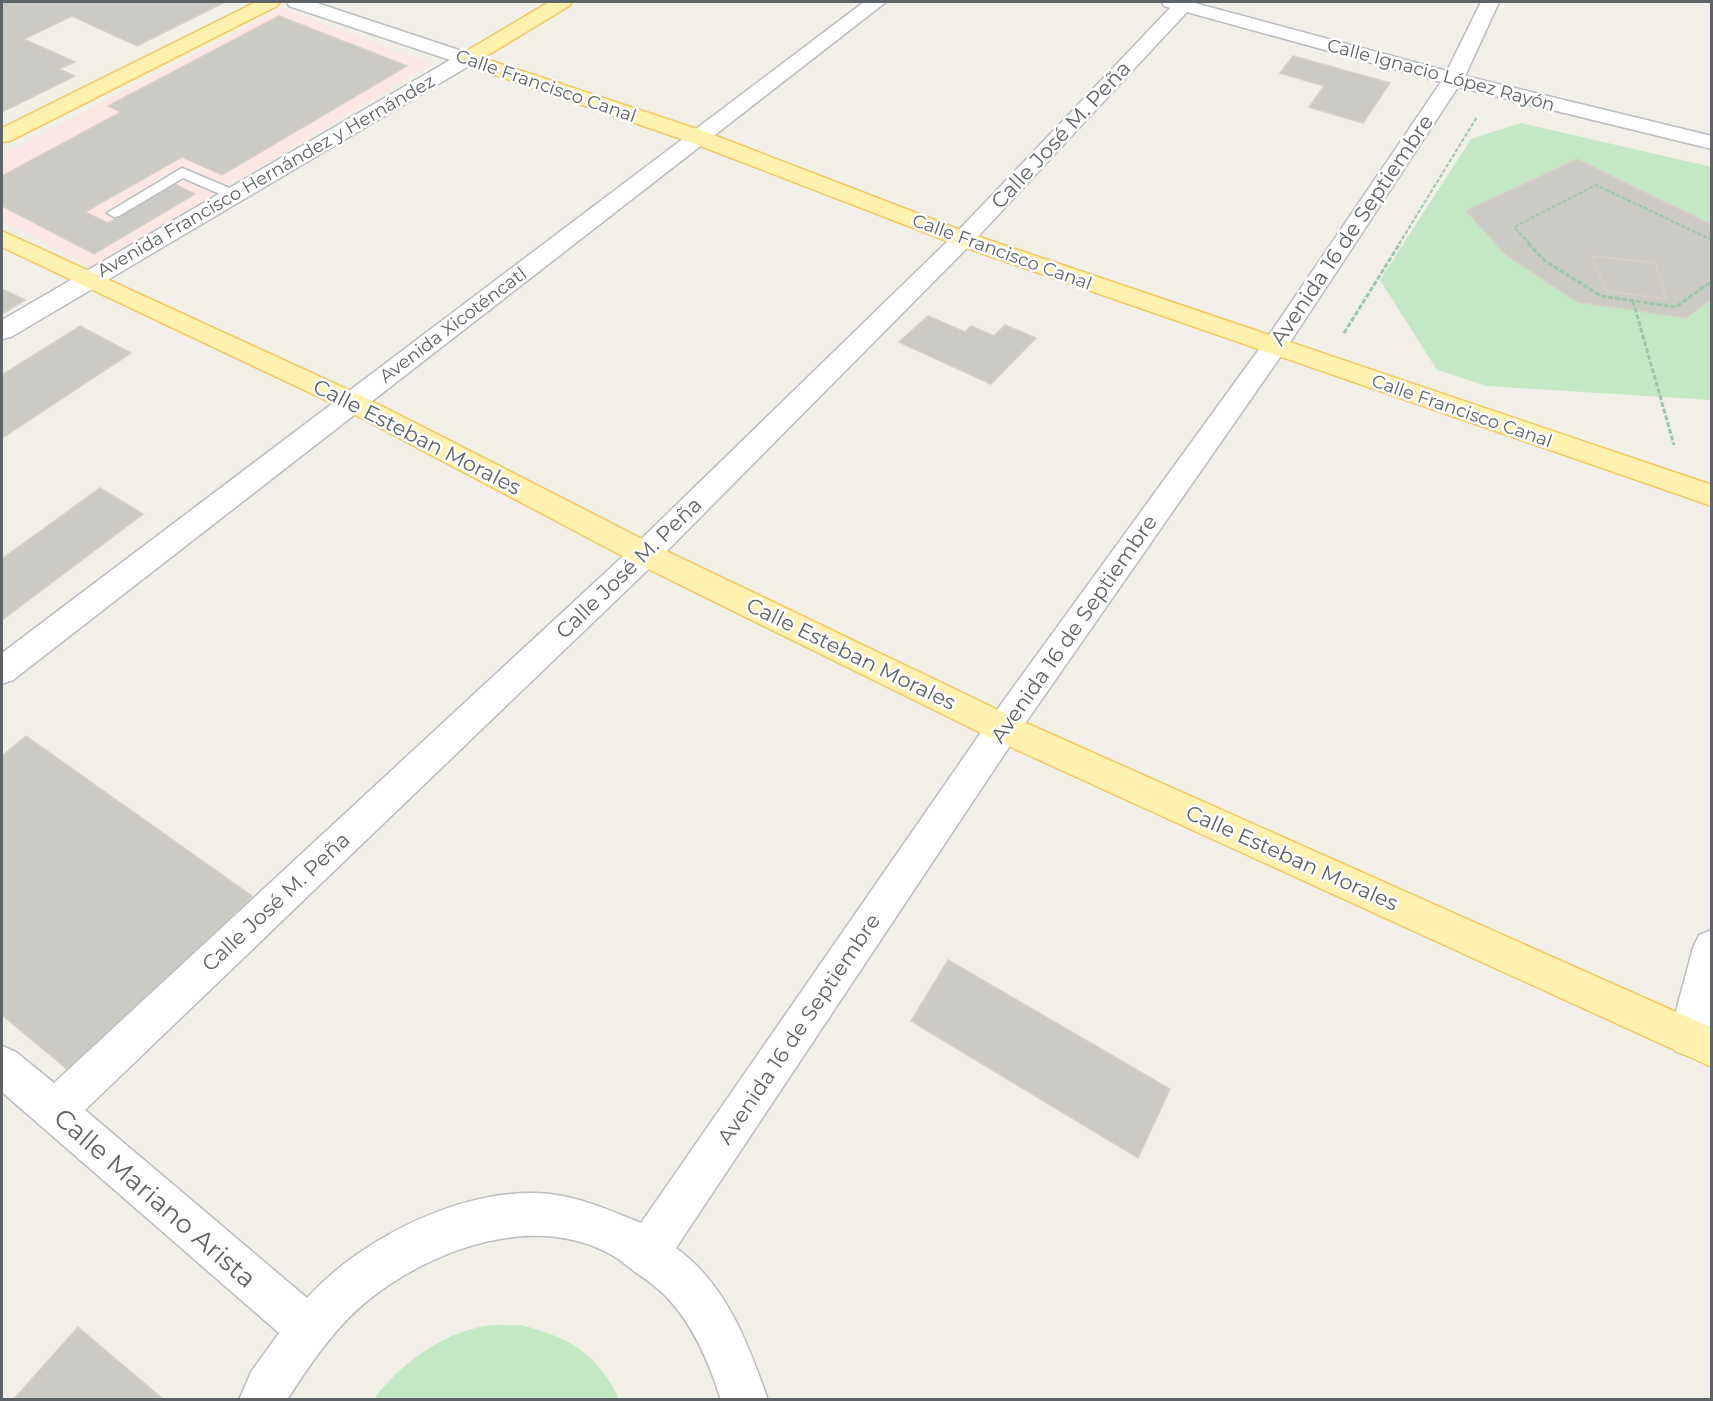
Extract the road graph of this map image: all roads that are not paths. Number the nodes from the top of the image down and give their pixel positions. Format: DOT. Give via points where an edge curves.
graph roads {
  1 [pos="270,2"];
  2 [pos="296,2"];
  3 [pos="562,2"];
  4 [pos="876,2"];
  5 [pos="1490,2"];
  6 [pos="1177,3"];
  7 [pos="467,59"];
  8 [pos="1453,79"];
  9 [pos="2,136"];
  10 [pos="699,137"];
  11 [pos="1712,143"];
  12 [pos="234,195"];
  13 [pos="114,213"];
  14 [pos="2,238"];
  15 [pos="963,239"];
  16 [pos="89,279"];
  17 [pos="2,331"];
  18 [pos="1274,347"];
  19 [pos="352,402"];
  20 [pos="1712,496"];
  21 [pos="645,554"];
  22 [pos="2,671"];
  23 [pos="1003,728"];
  24 [pos="1712,948"];
  25 [pos="1700,1043"];
  26 [pos="2,1066"];
  27 [pos="54,1111"];
  28 [pos="648,1251"];
  29 [pos="308,1329"];
  30 [pos="262,1400"];
  31 [pos="745,1400"];
  1 -- 9 [label="main road"];
  2 -- 7 [label="street, Calle Francisco Canal"];
  3 -- 7 [label="main road, Avenida Francisco Hernández y Hernández"];
  4 -- 10 [label="street, Avenida Xicoténcatl"];
  5 -- 8 [label="street, Avenida 16 de Septiembre"];
  6 -- 8 [label="street, Calle Ignacio López Rayón"];
  6 -- 15 [label="street, Calle José M. Peña"];
  7 -- 10 [label="main road, Calle Francisco Canal"];
  7 -- 12 [label="street, Avenida Francisco Hernández y Hernández"];
  8 -- 11 [label="street, Calle Ignacio López Rayón"];
  8 -- 18 [label="street, Avenida 16 de Septiembre"];
  10 -- 15 [label="main road, Calle Francisco Canal"];
  10 -- 19 [label="street, Avenida Xicoténcatl"];
  12 -- 13 [label="lane" via="182,172"];
  12 -- 16 [label="street, Avenida Francisco Hernández y Hernández"];
  14 -- 16 [label="main road, Calle Esteban Morales"];
  15 -- 18 [label="main road, Calle Francisco Canal"];
  15 -- 21 [label="street, Calle José M. Peña"];
  16 -- 17 [label="street, Avenida Francisco Hernández y Hernández"];
  16 -- 19 [label="main road, Calle Esteban Morales"];
  18 -- 20 [label="main road, Calle Francisco Canal"];
  18 -- 23 [label="street, Avenida 16 de Septiembre"];
  19 -- 21 [label="main road, Calle Esteban Morales"];
  19 -- 22 [label="street, Avenida Xicoténcatl"];
  21 -- 23 [label="main road, Calle Esteban Morales"];
  21 -- 27 [label="street, Calle José M. Peña"];
  23 -- 25 [label="main road, Calle Esteban Morales"];
  23 -- 28 [label="street, Avenida 16 de Septiembre"];
  24 -- 25 [label="street"];
  26 -- 27 [label="street, Calle Mariano Arista"];
  27 -- 29 [label="street, Calle Mariano Arista"];
  28 -- 29 [label="street" via="604,1227 556,1215 495,1217 453,1227 402,1250 354,1284"];
  28 -- 31 [label="street" via="691,1290 719,1332"];
  29 -- 30 [label="street"];
}
